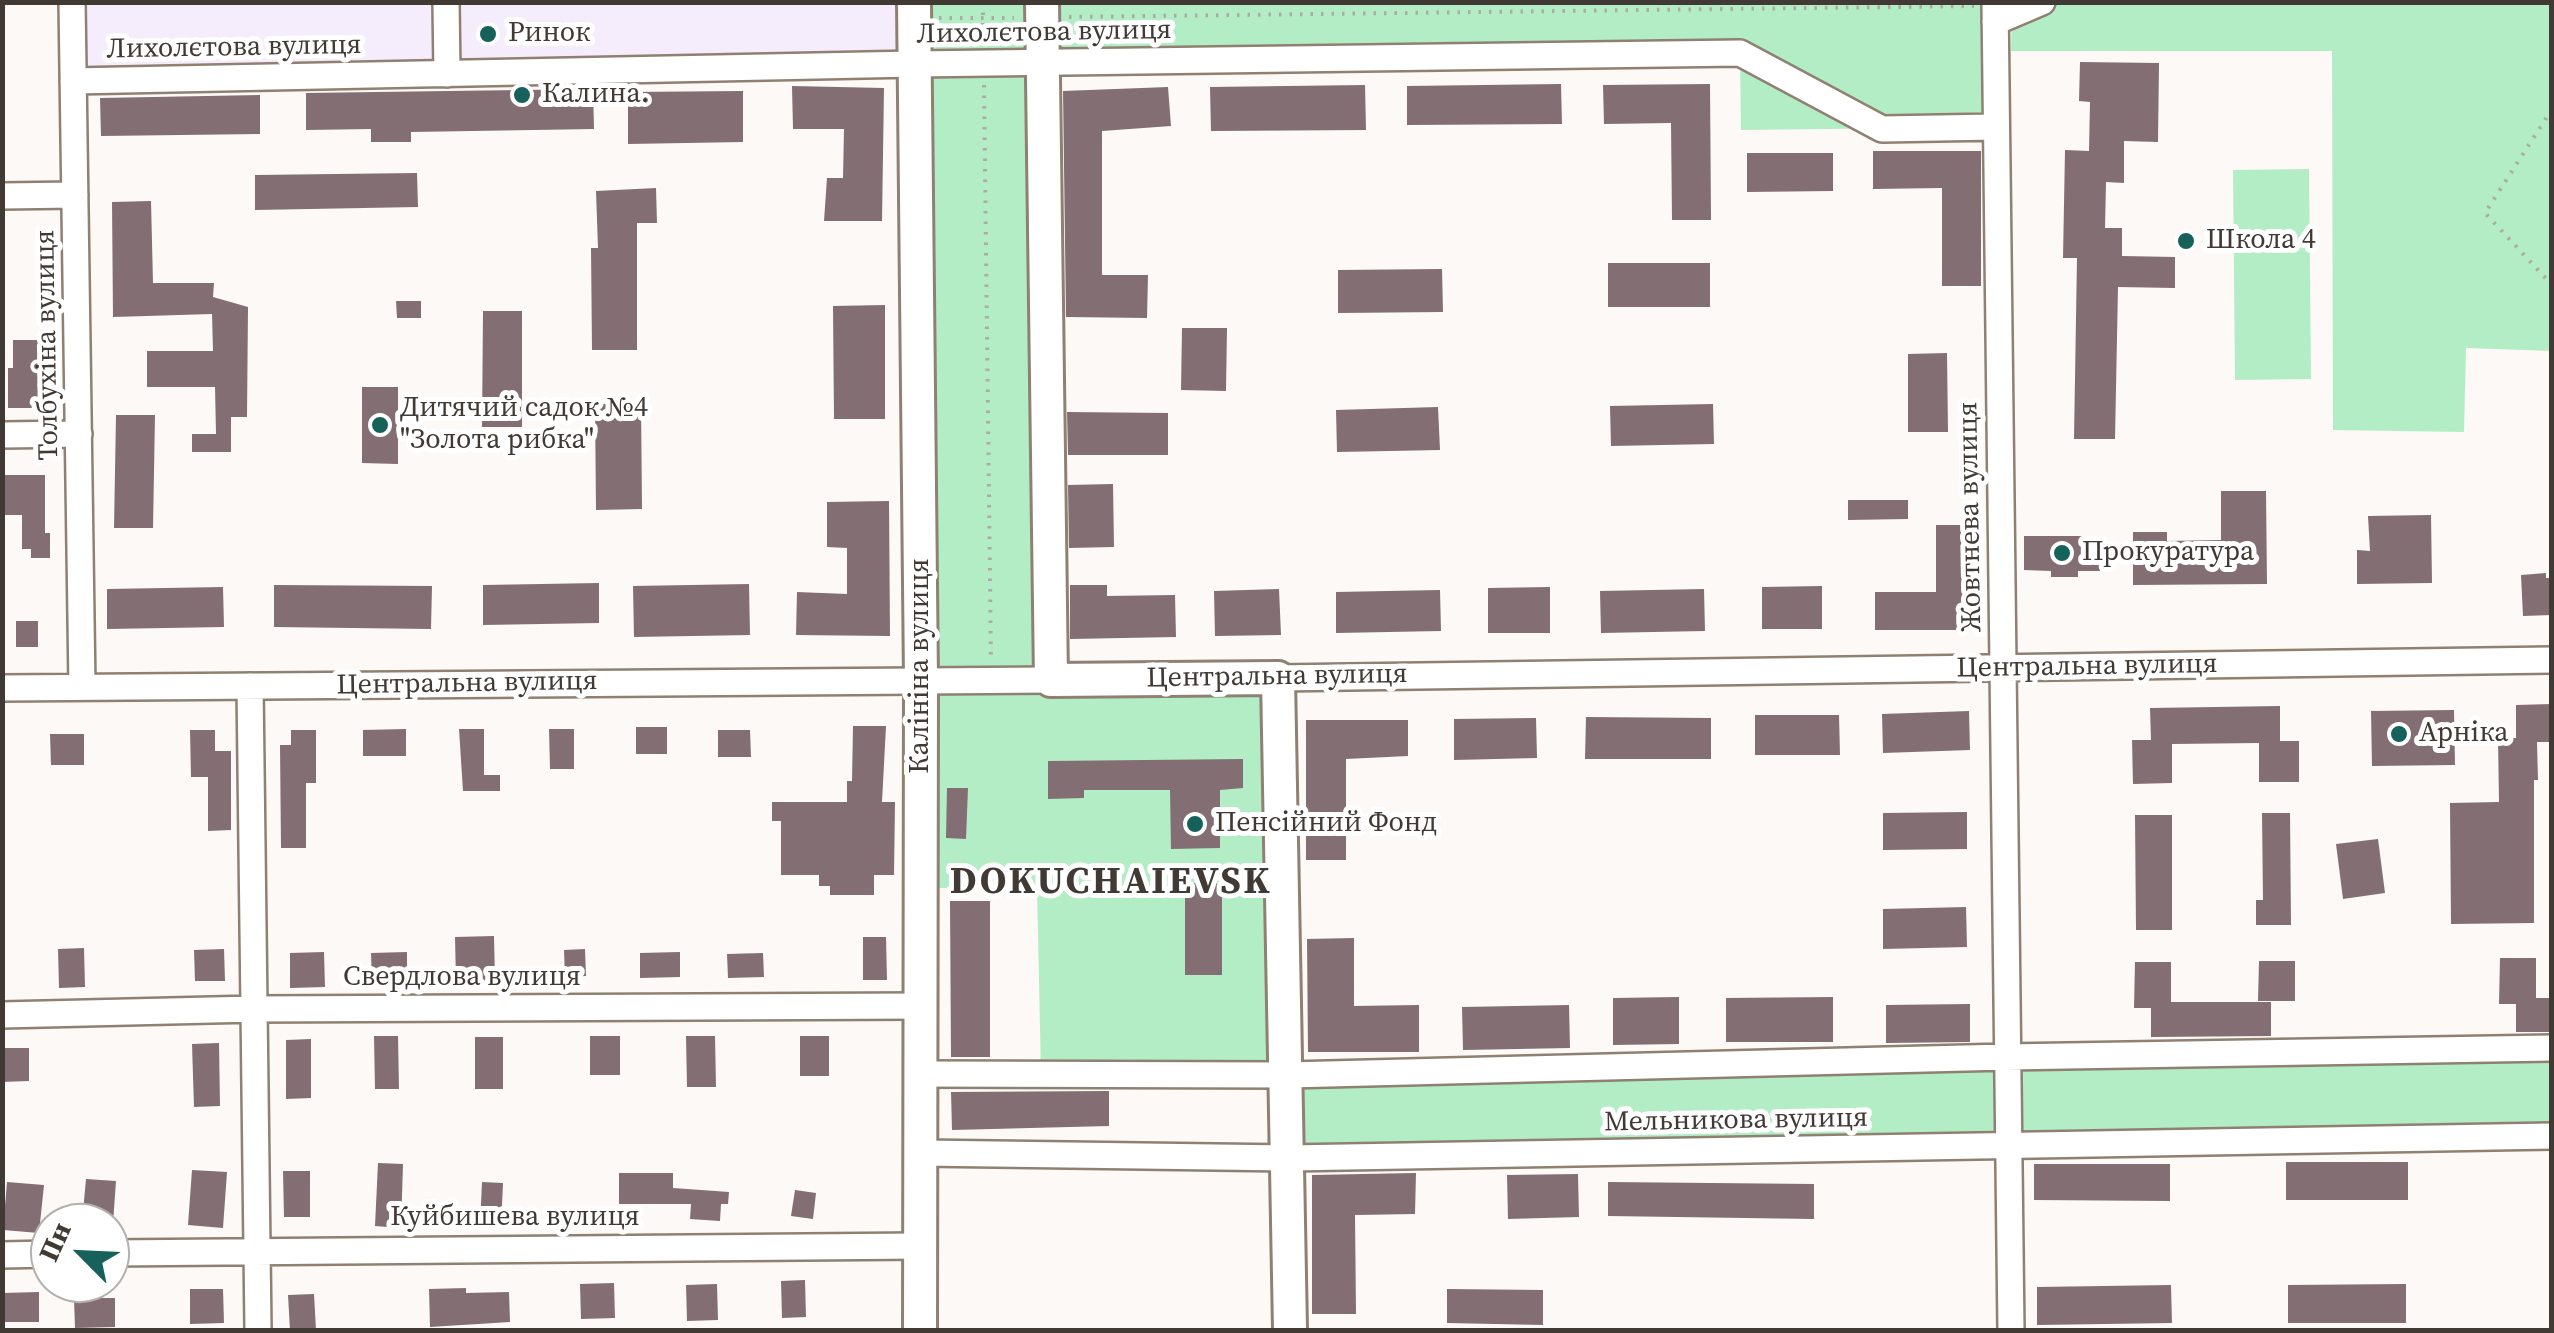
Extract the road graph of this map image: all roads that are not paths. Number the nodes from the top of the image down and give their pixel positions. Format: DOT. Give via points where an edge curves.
graph roads {
  1 [pos="72,2"];
  2 [pos="446,2"];
  3 [pos="2042,2"];
  4 [pos="914,10"];
  5 [pos="1043,10"];
  6 [pos="1995,10"];
  7 [pos="1043,63"];
  8 [pos="915,64"];
  9 [pos="447,74"];
  10 [pos="73,81"];
  11 [pos="1996,127"];
  12 [pos="75,195"];
  13 [pos="2,196"];
  14 [pos="79,434"];
  15 [pos="2,436"];
  16 [pos="2552,660"];
  17 [pos="2002,668"];
  18 [pos="1278,678"];
  19 [pos="921,680"];
  20 [pos="1051,680"];
  21 [pos="250,686"];
  22 [pos="82,687"];
  23 [pos="2,688"];
  24 [pos="921,1006"];
  25 [pos="254,1009"];
  26 [pos="2,1015"];
  27 [pos="2552,1048"];
  28 [pos="2006,1057"];
  29 [pos="921,1074"];
  30 [pos="1288,1075"];
  31 [pos="2552,1136"];
  32 [pos="2008,1146"];
  33 [pos="920,1153"];
  34 [pos="1289,1158"];
  35 [pos="920,1246"];
  36 [pos="255,1250"];
  37 [pos="130,1253"];
  38 [pos="30,1254"];
  39 [pos="2,1255"];
  40 [pos="258,1330"];
  41 [pos="920,1330"];
  42 [pos="1290,1330"];
  43 [pos="2012,1330"];
  1 -- 10 [label="street, Толбухіна вулиця"];
  2 -- 9 [label="street"];
  3 -- 6 [label="street"];
  4 -- 8 [label="main road, Калініна вулиця"];
  5 -- 7 [label="main road"];
  6 -- 11 [label="street, Жовтнева вулиця"];
  7 -- 8 [label="street, Лихолєтова вулиця"];
  7 -- 11 [label="street, Лихолєтова вулиця" via="1740,53 1882,128"];
  7 -- 20 [label="main road"];
  8 -- 9 [label="street, Лихолєтова вулиця"];
  8 -- 19 [label="main road, Калініна вулиця"];
  9 -- 10 [label="street, Лихолєтова вулиця"];
  10 -- 12 [label="street, Толбухіна вулиця"];
  11 -- 17 [label="street, Жовтнева вулиця"];
  12 -- 13 [label="street"];
  12 -- 14 [label="street, Толбухіна вулиця"];
  14 -- 15 [label="street"];
  14 -- 22 [label="street, Толбухіна вулиця"];
  16 -- 17 [label="street, Центральна вулиця"];
  17 -- 18 [label="street, Центральна вулиця"];
  17 -- 28 [label="street, Жовтнева вулиця"];
  18 -- 20 [label="main road, Центральна вулиця"];
  18 -- 30 [label="main road"];
  19 -- 20 [label="street, Центральна вулиця"];
  19 -- 21 [label="street, Центральна вулиця"];
  19 -- 24 [label="main road, Калініна вулиця"];
  21 -- 22 [label="street, Центральна вулиця"];
  21 -- 25 [label="street"];
  22 -- 23 [label="street, Центральна вулиця"];
  24 -- 25 [label="street, Свердлова вулиця"];
  24 -- 29 [label="main road, Калініна вулиця"];
  25 -- 26 [label="street, Свердлова вулиця"];
  25 -- 36 [label="street"];
  27 -- 28 [label="street, Мельникова вулиця"];
  28 -- 30 [label="street, Мельникова вулиця"];
  28 -- 32 [label="street, Жовтнева вулиця"];
  29 -- 30 [label="street, Мельникова вулиця"];
  29 -- 33 [label="main road, Калініна вулиця"];
  30 -- 34 [label="main road"];
  31 -- 32 [label="street, Мельникова вулиця"];
  32 -- 34 [label="street, Мельникова вулиця"];
  32 -- 43 [label="street, Жовтнева вулиця"];
  33 -- 34 [label="street, Мельникова вулиця"];
  33 -- 35 [label="main road, Калініна вулиця"];
  34 -- 42 [label="main road"];
  35 -- 36 [label="street, Куйбишева вулиця"];
  35 -- 41 [label="main road, Калініна вулиця"];
  36 -- 37 [label="street, Куйбишева вулиця"];
  36 -- 40 [label="street"];
  38 -- 39 [label="street"];
}
